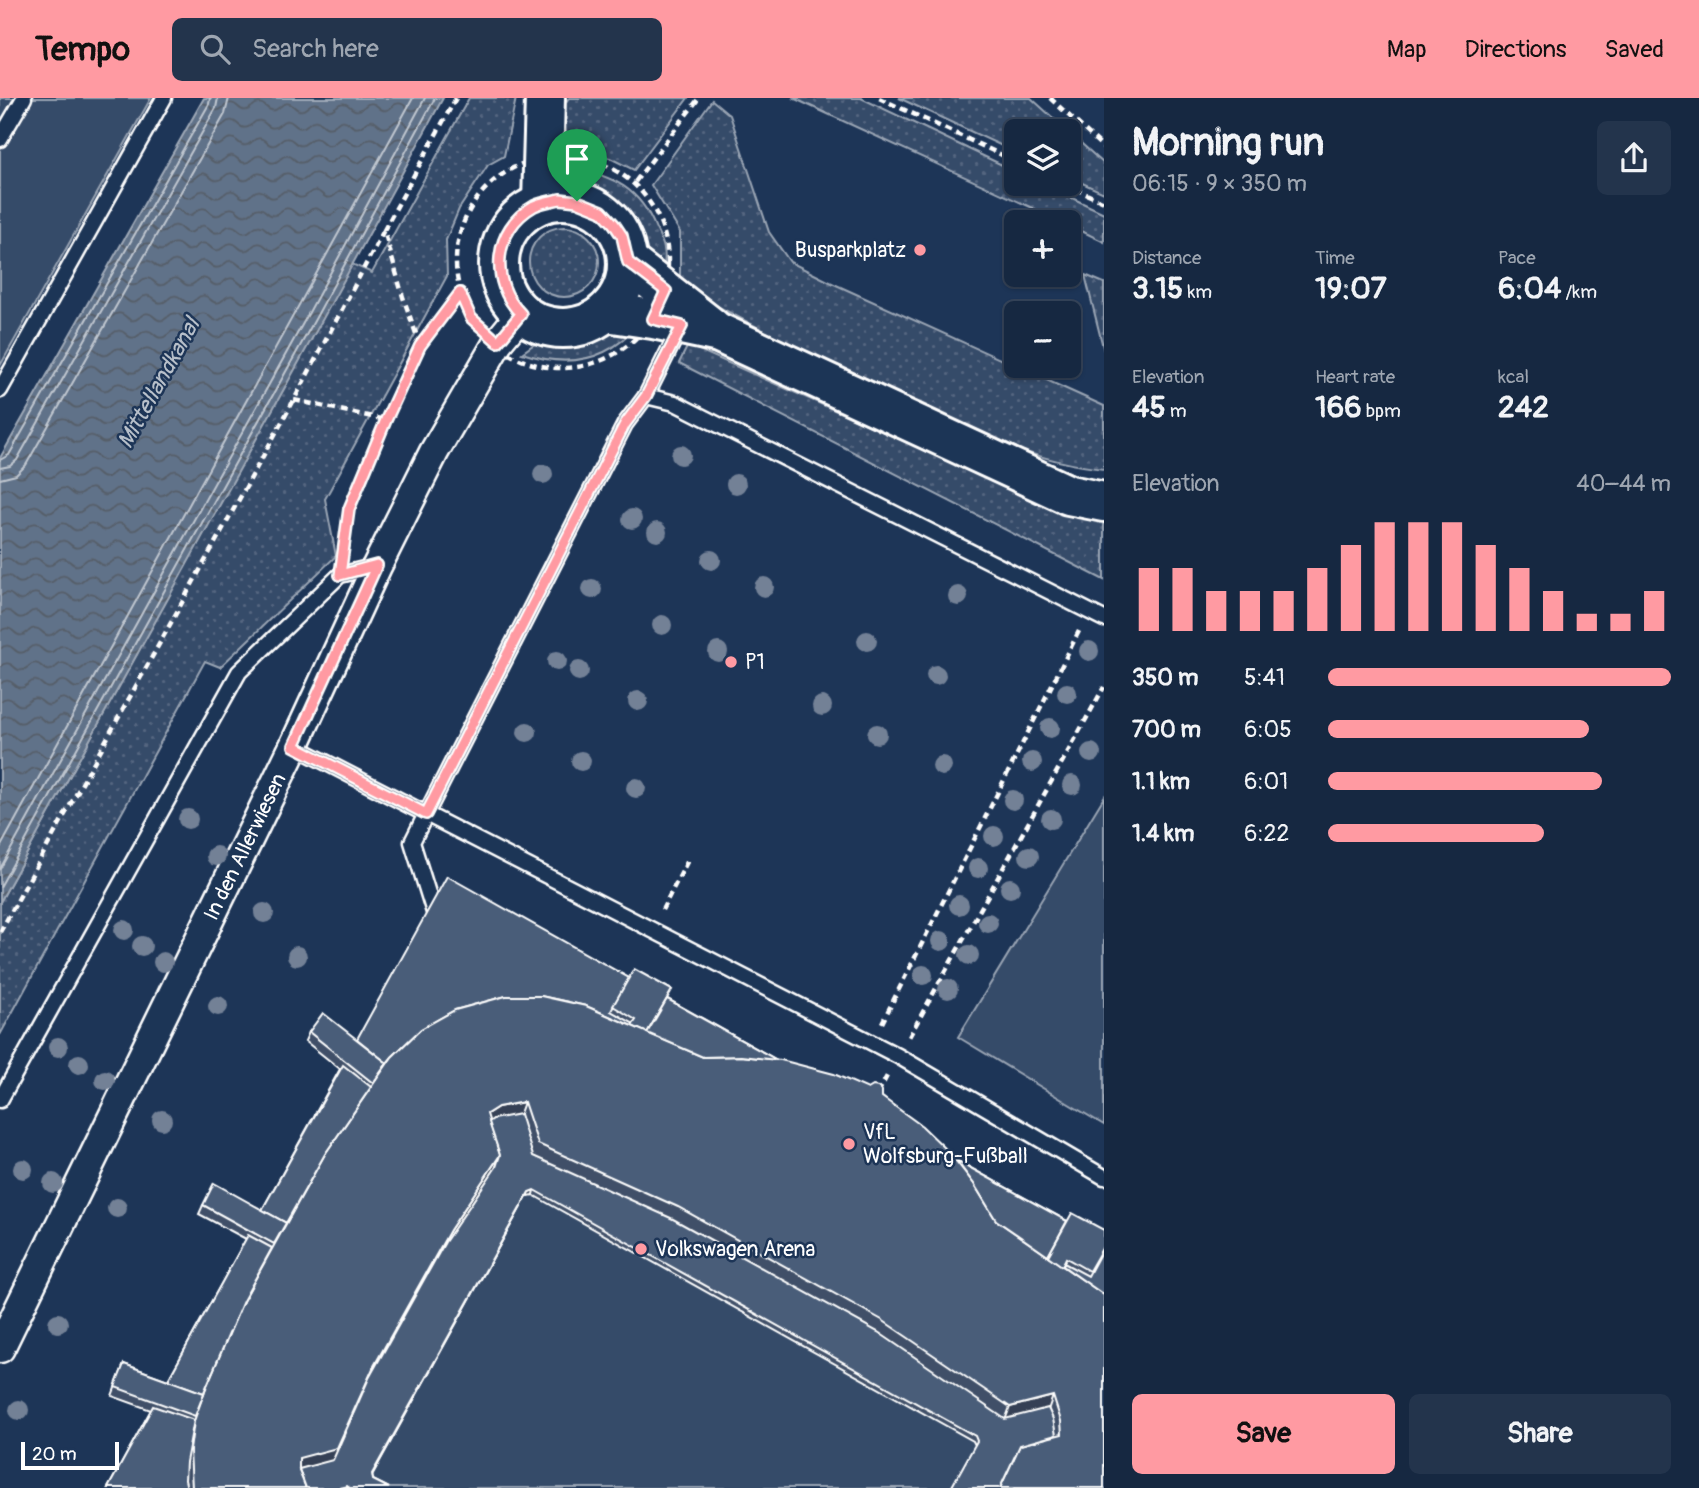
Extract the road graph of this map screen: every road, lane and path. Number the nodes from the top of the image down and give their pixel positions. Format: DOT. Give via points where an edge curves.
graph roads {
  1 [pos="24,98"];
  2 [pos="164,98"];
  3 [pos="456,98"];
  4 [pos="545,98"];
  5 [pos="699,98"];
  6 [pos="879,98"];
  7 [pos="1050,98"];
  8 [pos="0,139"];
  9 [pos="1104,148"];
  10 [pos="1004,156"];
  11 [pos="542,160"];
  12 [pos="635,182"];
  13 [pos="1081,192"];
  14 [pos="1104,202"];
  15 [pos="542,203"];
  16 [pos="384,230"];
  17 [pos="628,262"];
  18 [pos="460,293"];
  19 [pos="606,312"];
  20 [pos="667,312"];
  21 [pos="510,328"];
  22 [pos="420,346"];
  23 [pos="0,390"];
  24 [pos="646,396"];
  25 [pos="294,400"];
  26 [pos="386,420"];
  27 [pos="985,457"];
  28 [pos="1104,479"];
  29 [pos="1104,502"];
  30 [pos="377,565"];
  31 [pos="340,575"];
  32 [pos="1089,611"];
  33 [pos="1104,619"];
  34 [pos="1104,688"];
  35 [pos="294,746"];
  36 [pos="426,814"];
  37 [pos="688,860"];
  38 [pos="652,930"];
  39 [pos="440,931"];
  40 [pos="0,932"];
  41 [pos="873,1043"];
  42 [pos="898,1056"];
  43 [pos="0,1100"];
  44 [pos="872,1103"];
  45 [pos="1104,1177"];
  46 [pos="0,1348"];
  1 -- 8 [label="lane"];
  2 -- 23 [label="lane"];
  3 -- 16 [label="path"];
  4 -- 11 [label="main road"];
  5 -- 12 [label="path"];
  6 -- 10 [label="path"];
  7 -- 9 [label="path"];
  11 -- 12 [label="path" via="575,158 606,166"];
  11 -- 15 [label="main road"];
  11 -- 18 [label="path" via="510,165 475,201 453,258"];
  12 -- 20 [label="path" via="653,208 670,256"];
  13 -- 14 [label="path"];
  15 -- 17 [label="main road" via="577,201 602,211 622,236"];
  15 -- 21 [label="main road" via="520,215 506,233 499,256 510,301"];
  16 -- 22 [label="path"];
  16 -- 25 [label="path"];
  17 -- 19 [label="main road" via="624,286"];
  17 -- 20 [label="main road"];
  18 -- 21 [label="path" via="471,318"];
  18 -- 22 [label="path"];
  19 -- 20 [label="main road"];
  19 -- 21 [label="main road" via="566,328"];
  20 -- 21 [label="path" via="620,354 588,366 555,369 522,362"];
  20 -- 24 [label="lane"];
  20 -- 27 [label="main road"];
  21 -- 30 [label="street, In den Allerwiesen" via="434,452"];
  22 -- 26 [label="path"];
  24 -- 32 [label="lane" via="675,403"];
  24 -- 36 [label="lane" via="625,424"];
  25 -- 26 [label="path"];
  25 -- 40 [label="path"];
  26 -- 31 [label="path" via="349,509"];
  27 -- 28 [label="main road" via="1074,478"];
  27 -- 29 [label="main road" via="1069,495"];
  30 -- 31 [label="lane"];
  30 -- 35 [label="street, In den Allerwiesen"];
  31 -- 43 [label="lane" via="239,671"];
  32 -- 33 [label="lane"];
  32 -- 41 [label="path"];
  34 -- 42 [label="path"];
  35 -- 36 [label="lane"];
  35 -- 46 [label="street, In den Allerwiesen"];
  36 -- 38 [label="lane"];
  36 -- 39 [label="lane" via="412,842"];
  37 -- 38 [label="path"];
  38 -- 41 [label="lane"];
  41 -- 42 [label="lane"];
  42 -- 44 [label="path"];
  42 -- 45 [label="lane"];
}
